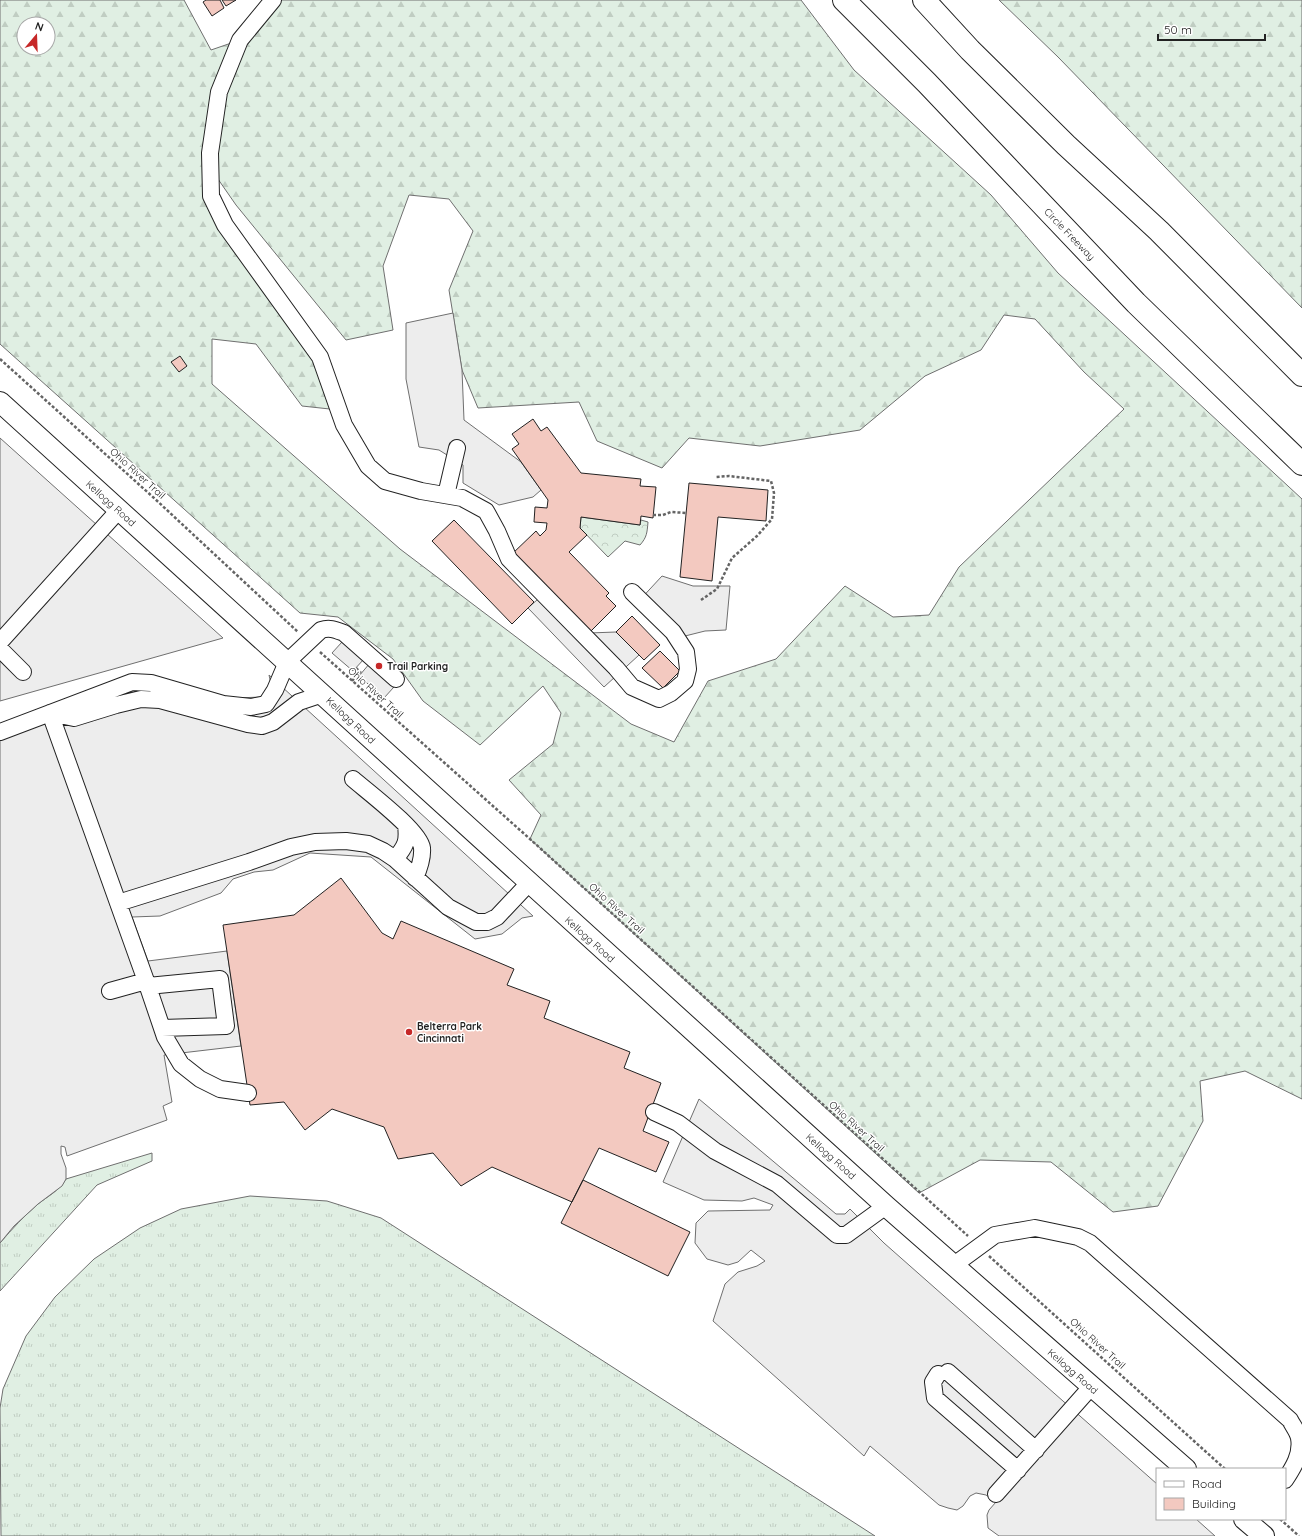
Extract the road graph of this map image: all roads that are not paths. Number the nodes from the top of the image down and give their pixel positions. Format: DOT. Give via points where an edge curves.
graph roads {
  1 [pos="273,0"];
  2 [pos="844,0"];
  3 [pos="924,0"];
  4 [pos="1302,375"];
  5 [pos="0,402"];
  6 [pos="458,448"];
  7 [pos="1302,464"];
  8 [pos="446,495"];
  9 [pos="118,510"];
  10 [pos="632,592"];
  11 [pos="0,642"];
  12 [pos="0,649"];
  13 [pos="287,662"];
  14 [pos="23,672"];
  15 [pos="396,679"];
  16 [pos="323,694"];
  17 [pos="50,713"];
  18 [pos="0,732"];
  19 [pos="353,779"];
  20 [pos="406,825"];
  21 [pos="395,859"];
  22 [pos="415,878"];
  23 [pos="529,883"];
  24 [pos="118,903"];
  25 [pos="147,984"];
  26 [pos="110,991"];
  27 [pos="162,1028"];
  28 [pos="248,1093"];
  29 [pos="654,1112"];
  30 [pos="886,1206"];
  31 [pos="954,1266"];
  32 [pos="1091,1387"];
  33 [pos="1036,1450"];
  34 [pos="1185,1468"];
  35 [pos="1018,1470"];
  36 [pos="1286,1478"];
  37 [pos="996,1494"];
  1 -- 8 [label="lane" via="240,40 219,92 210,153 211,196 225,225 320,357 344,425 368,466 385,481"];
  2 -- 7 [label="highway, Circle Freeway" via="927,83 1136,303"];
  3 -- 4 [label="highway" via="970,50 1066,145 1159,231"];
  5 -- 9 [label="main road, Kellogg Road"];
  6 -- 8 [label="lane"];
  8 -- 10 [label="lane" via="462,498 486,511 509,559 632,687 659,699 685,681 688,669 686,652 673,632"];
  9 -- 11 [label="lane"];
  9 -- 13 [label="main road, Kellogg Road"];
  12 -- 14 [label="lane"];
  13 -- 15 [label="lane" via="321,630 335,629 344,633"];
  13 -- 16 [label="main road, Kellogg Road"];
  13 -- 17 [label="lane" via="266,704 251,707 223,704 151,683 132,682"];
  16 -- 17 [label="lane" via="299,702 273,722 262,726 160,700 141,699 116,704 74,718"];
  16 -- 23 [label="main road, Kellogg Road"];
  17 -- 18 [label="lane"];
  17 -- 24 [label="lane"];
  19 -- 20 [label="lane"];
  20 -- 21 [label="lane" via="408,838"];
  20 -- 22 [label="lane" via="416,834 422,847 421,863"];
  21 -- 22 [label="lane"];
  21 -- 24 [label="lane" via="368,844 346,841 315,842 291,847"];
  22 -- 23 [label="lane" via="448,907 476,922 487,922 497,917"];
  23 -- 30 [label="main road, Kellogg Road"];
  24 -- 25 [label="lane"];
  25 -- 26 [label="lane"];
  25 -- 27 [label="lane"];
  25 -- 27 [label="lane" via="220,979 226,1026"];
  27 -- 28 [label="lane" via="181,1064 200,1079 220,1089"];
  29 -- 30 [label="lane" via="678,1123 716,1151 777,1184 837,1235 846,1235"];
  30 -- 31 [label="main road, Kellogg Road"];
  31 -- 32 [label="main road, Kellogg Road"];
  31 -- 36 [label="lane" via="995,1235 1035,1228 1078,1237 1090,1243 1290,1420 1299,1437 1299,1450 1295,1464"];
  32 -- 33 [label="lane"];
  32 -- 34 [label="main road, Kellogg Road"];
  33 -- 35 [label="lane"];
  33 -- 35 [label="lane" via="943,1373 933,1382 935,1398"];
  35 -- 37 [label="lane"];
}
